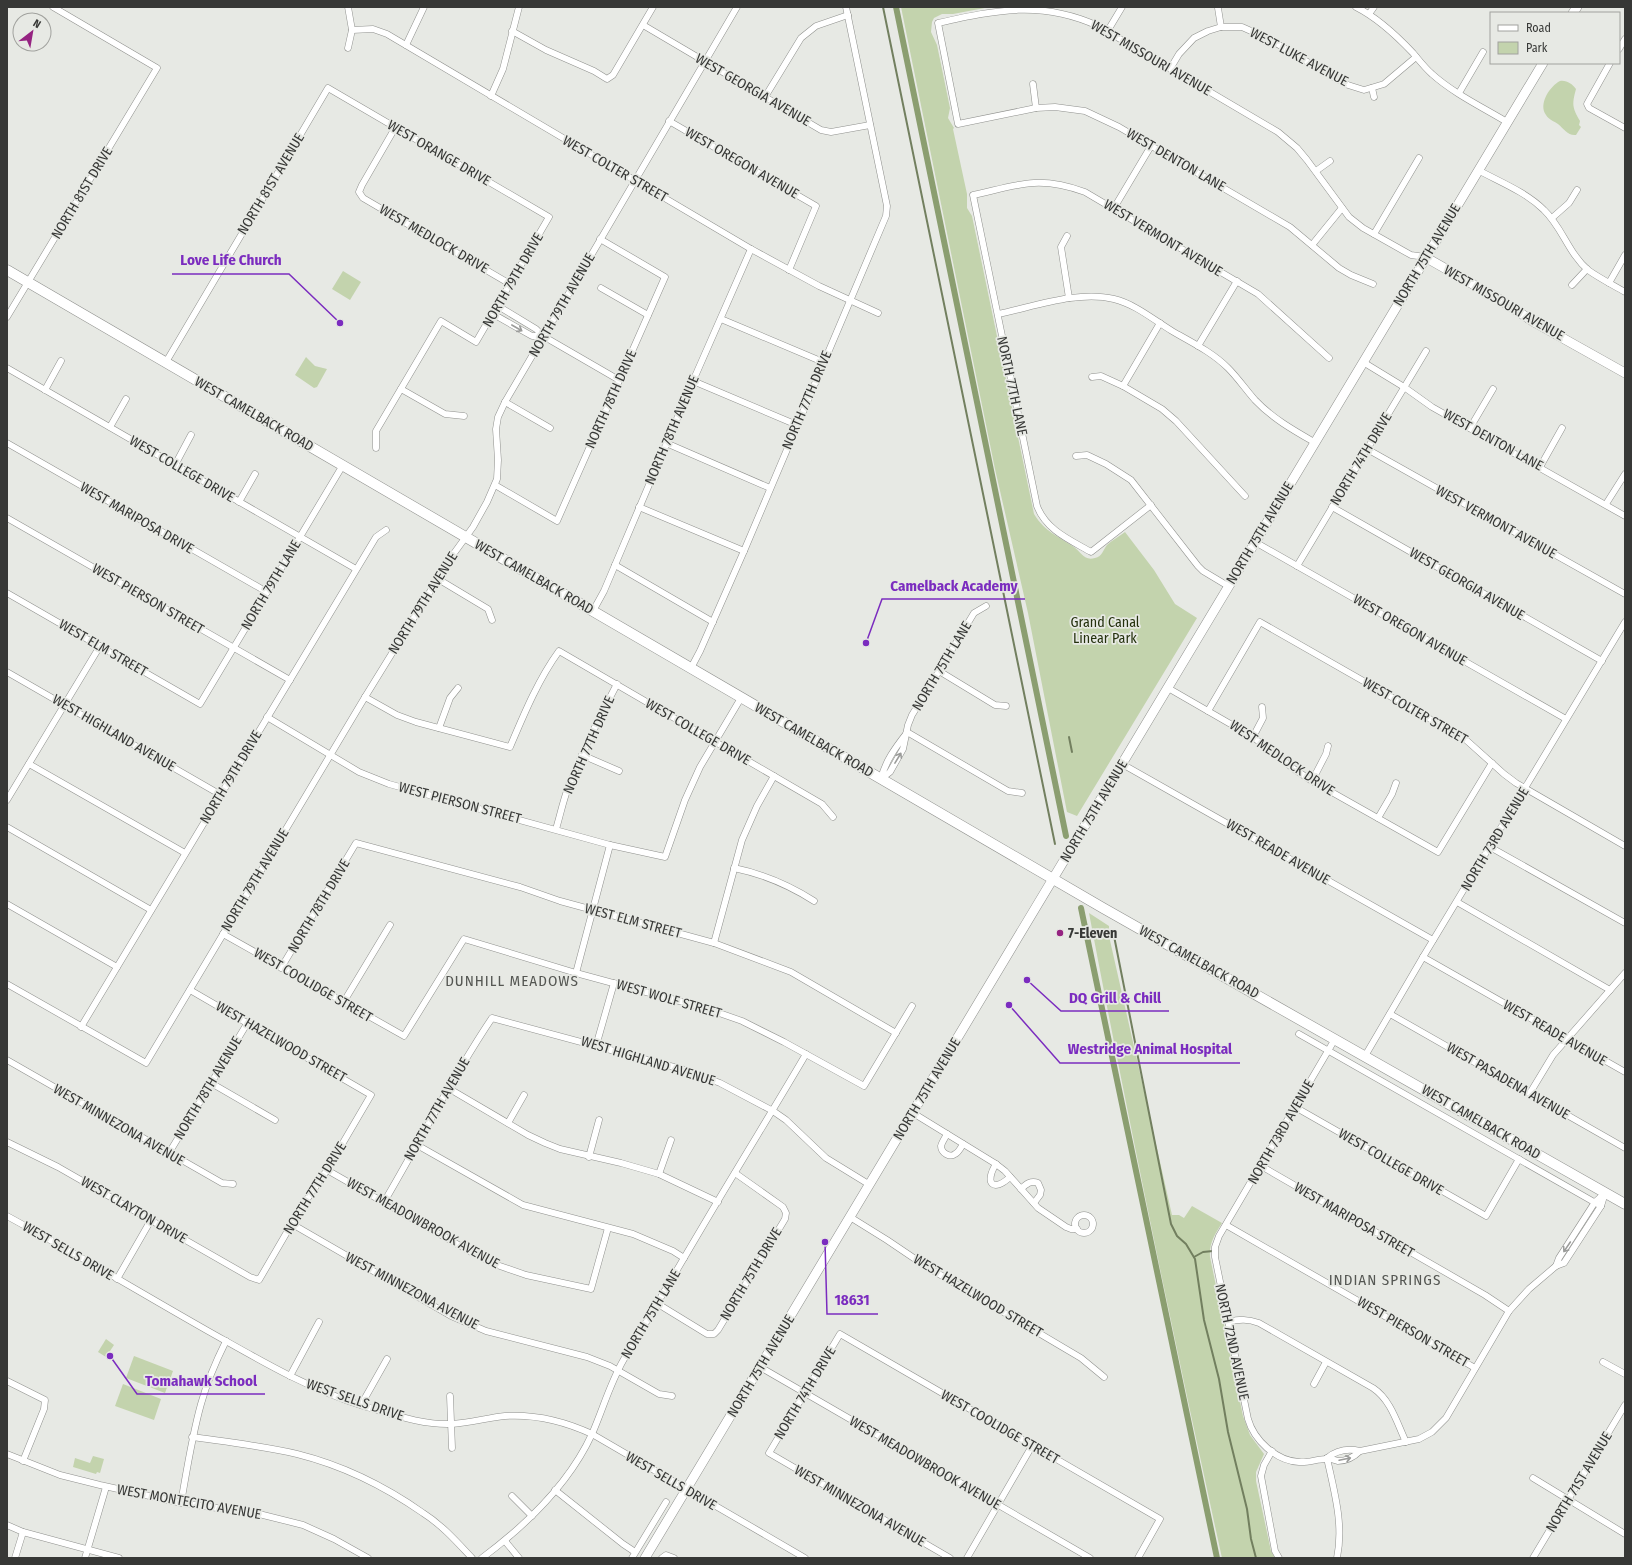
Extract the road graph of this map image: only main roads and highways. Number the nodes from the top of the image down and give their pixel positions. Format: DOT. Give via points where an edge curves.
graph roads {
  1 [pos="1541,64"];
  2 [pos="1425,257"];
  3 [pos="7,270"];
  4 [pos="1625,373"];
  5 [pos="1053,879"];
  6 [pos="1625,1204"];
  7 [pos="645,1558"];
  1 -- 2 [label="main road, NORTH 75TH AVENUE"];
  2 -- 4 [label="main road, WEST MISSOURI AVENUE"];
  2 -- 5 [label="main road, NORTH 75TH AVENUE"];
  3 -- 5 [label="main road, WEST CAMELBACK ROAD"];
  5 -- 6 [label="main road, WEST CAMELBACK ROAD"];
  5 -- 7 [label="main road, NORTH 75TH AVENUE"];
}
